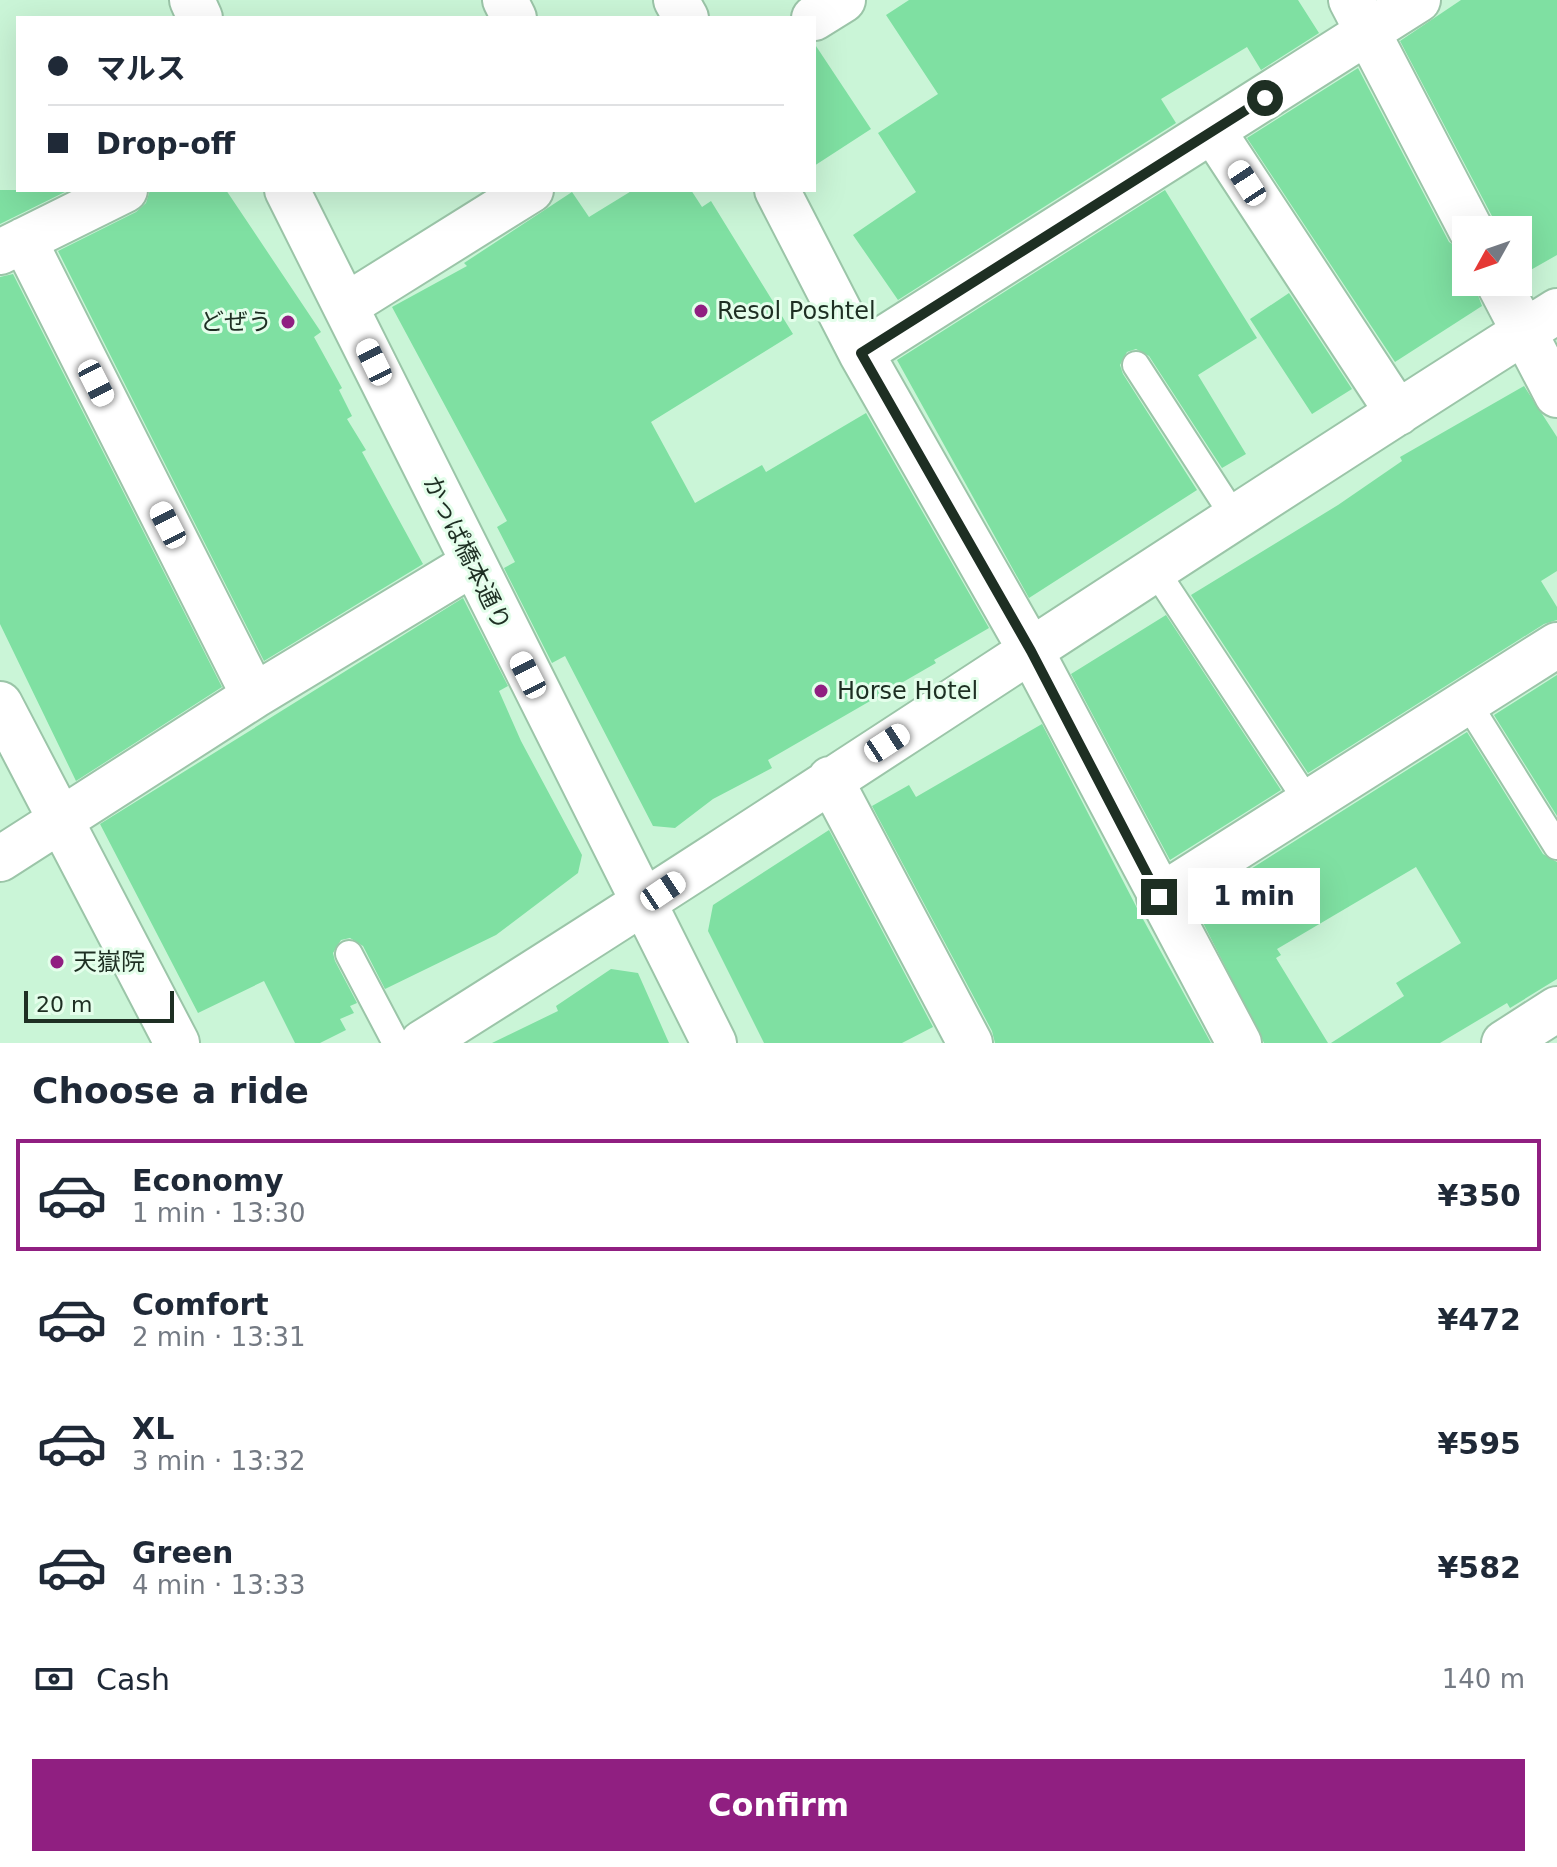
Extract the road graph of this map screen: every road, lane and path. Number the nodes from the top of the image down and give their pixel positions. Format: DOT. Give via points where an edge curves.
graph roads {
  1 [pos="843,0"];
  2 [pos="1418,0"];
  3 [pos="1360,16"];
  4 [pos="816,17"];
  5 [pos="1213,131"];
  6 [pos="121,192"];
  7 [pos="288,192"];
  8 [pos="528,192"];
  9 [pos="778,192"];
  10 [pos="1464,216"];
  11 [pos="12,246"];
  12 [pos="1513,296"];
  13 [pos="347,305"];
  14 [pos="1541,321"];
  15 [pos="861,353"];
  16 [pos="1136,365"];
  17 [pos="1557,395"];
  18 [pos="1398,413"];
  19 [pos="1235,518"];
  20 [pos="472,564"];
  21 [pos="1155,570"];
  22 [pos="1557,645"];
  23 [pos="1031,651"];
  24 [pos="254,696"];
  25 [pos="1467,702"];
  26 [pos="0,704"];
  27 [pos="830,779"];
  28 [pos="1308,802"];
  29 [pos="59,822"];
  30 [pos="1557,846"];
  31 [pos="0,859"];
  32 [pos="1159,897"];
  33 [pos="645,903"];
  34 [pos="349,954"];
  35 [pos="1557,1009"];
  36 [pos="177,1043"];
  37 [pos="396,1043"];
  38 [pos="422,1043"];
  39 [pos="714,1043"];
  40 [pos="970,1043"];
  41 [pos="1239,1043"];
  42 [pos="1504,1043"];
  1 -- 4 [label="street"];
  2 -- 3 [label="street"];
  3 -- 5 [label="street"];
  3 -- 10 [label="street"];
  5 -- 15 [label="street"];
  5 -- 18 [label="street"];
  6 -- 11 [label="street"];
  7 -- 13 [label="street, かっぱ橋本通り"];
  8 -- 13 [label="street"];
  9 -- 15 [label="street"];
  11 -- 24 [label="street"];
  12 -- 14 [label="street"];
  13 -- 20 [label="street, かっぱ橋本通り"];
  14 -- 17 [label="street"];
  14 -- 18 [label="street"];
  15 -- 23 [label="street"];
  16 -- 19 [label="lane"];
  18 -- 19 [label="street"];
  19 -- 21 [label="street"];
  20 -- 24 [label="street"];
  20 -- 33 [label="street, かっぱ橋本通り"];
  21 -- 23 [label="street"];
  21 -- 28 [label="lane"];
  22 -- 25 [label="street"];
  23 -- 27 [label="street"];
  23 -- 32 [label="street"];
  24 -- 29 [label="street"];
  25 -- 28 [label="street"];
  25 -- 30 [label="lane"];
  26 -- 29 [label="street"];
  27 -- 33 [label="street"];
  27 -- 40 [label="street"];
  28 -- 32 [label="street"];
  29 -- 31 [label="street"];
  29 -- 36 [label="street"];
  32 -- 41 [label="street"];
  33 -- 38 [label="street"];
  33 -- 39 [label="street, かっぱ橋本通り"];
  34 -- 37 [label="lane"];
  35 -- 42 [label="street"];
}
